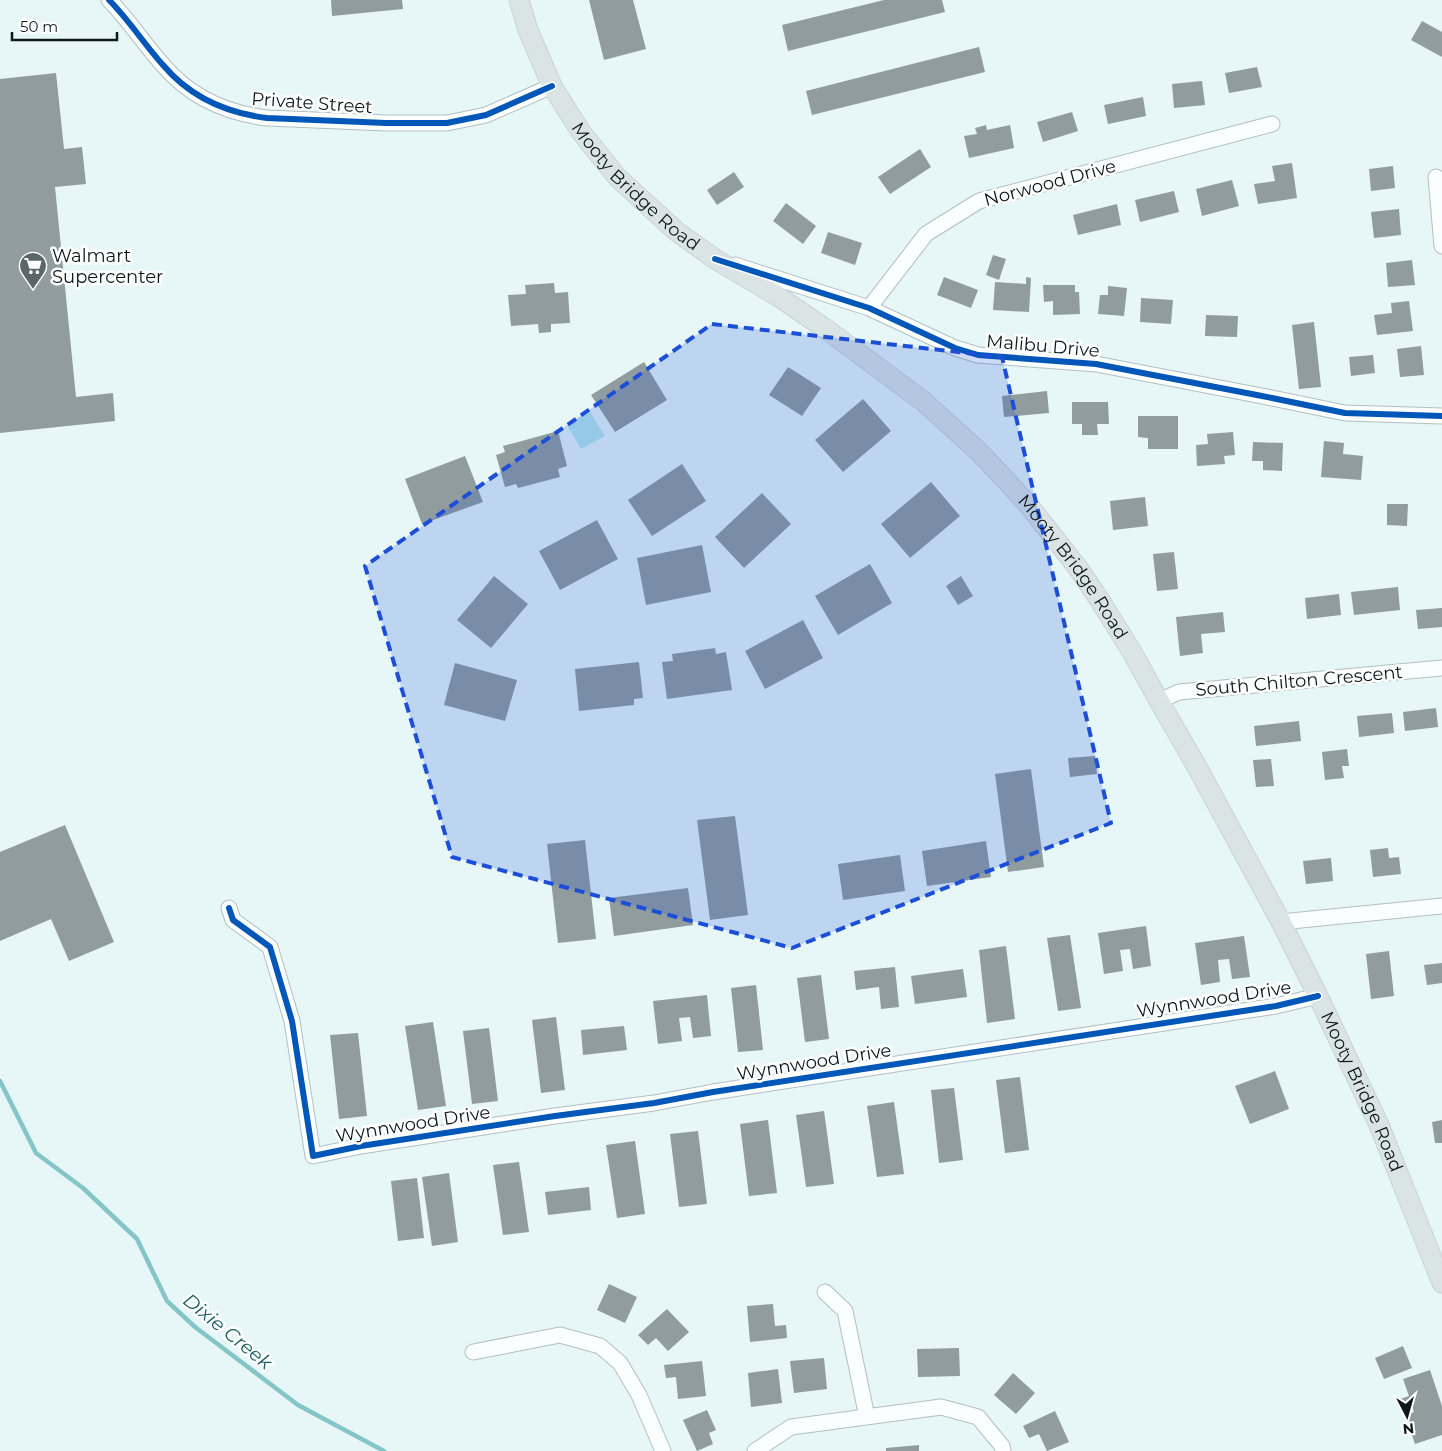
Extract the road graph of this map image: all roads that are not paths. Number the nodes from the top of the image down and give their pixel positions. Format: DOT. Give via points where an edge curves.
graph roads {
  1 [pos="110,0"];
  2 [pos="519,0"];
  3 [pos="552,86"];
  4 [pos="1272,124"];
  5 [pos="1436,177"];
  6 [pos="1442,246"];
  7 [pos="715,259"];
  8 [pos="869,308"];
  9 [pos="1442,416"];
  10 [pos="1442,668"];
  11 [pos="1158,701"];
  12 [pos="1442,906"];
  13 [pos="230,908"];
  14 [pos="1281,922"];
  15 [pos="1318,996"];
  16 [pos="1440,1274"];
  17 [pos="825,1292"];
  18 [pos="473,1352"];
  19 [pos="867,1417"];
  20 [pos="663,1451"];
  21 [pos="754,1451"];
  22 [pos="1003,1451"];
  1 -- 3 [label="street, Private Street" via="184,86 217,105 252,116 447,123 486,116"];
  2 -- 3 [label="main road, Mooty Bridge Road"];
  3 -- 7 [label="main road, Mooty Bridge Road" via="580,132 617,177 676,231"];
  4 -- 8 [label="street, Norwood Drive" via="979,201 926,234"];
  5 -- 6 [label="street"];
  7 -- 8 [label="street, Malibu Drive"];
  7 -- 11 [label="main road, Mooty Bridge Road" via="779,297 858,352 923,401 976,450 1030,507 1078,568 1116,625"];
  8 -- 9 [label="street, Malibu Drive" via="955,348 978,355 1096,364 1345,413"];
  10 -- 11 [label="street, South Chilton Crescent" via="1179,692"];
  11 -- 14 [label="main road, Mooty Bridge Road"];
  12 -- 14 [label="street"];
  13 -- 15 [label="street, Wynnwood Drive" via="234,920 270,947 292,1021 313,1156 1276,1006"];
  14 -- 15 [label="main road, Mooty Bridge Road"];
  15 -- 16 [label="main road, Mooty Bridge Road" via="1379,1125"];
  17 -- 19 [label="street" via="845,1311"];
  18 -- 20 [label="street" via="560,1334 600,1346 620,1363 639,1395"];
  19 -- 21 [label="street" via="791,1427"];
  19 -- 22 [label="street" via="941,1407 978,1417"];
}
